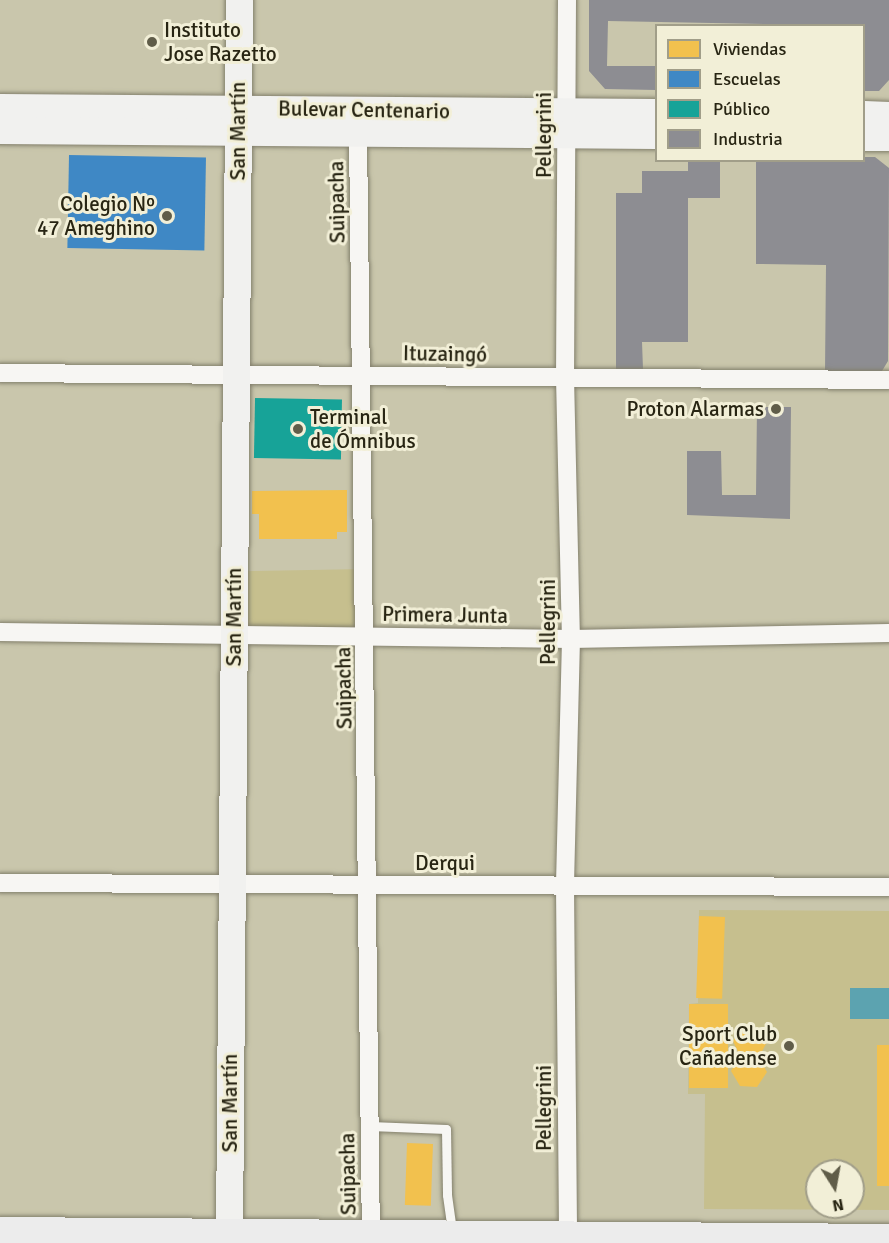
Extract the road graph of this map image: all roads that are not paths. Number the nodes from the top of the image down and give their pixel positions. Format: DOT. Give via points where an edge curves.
graph roads {
  1 [pos="239,0"];
  2 [pos="567,0"];
  3 [pos="0,107"];
  4 [pos="655,112"];
  5 [pos="865,114"];
  6 [pos="889,115"];
  7 [pos="238,120"];
  8 [pos="566,123"];
  9 [pos="0,130"];
  10 [pos="358,133"];
  11 [pos="655,135"];
  12 [pos="865,137"];
  13 [pos="889,137"];
  14 [pos="0,373"];
  15 [pos="236,375"];
  16 [pos="362,375"];
  17 [pos="566,377"];
  18 [pos="889,380"];
  19 [pos="0,632"];
  20 [pos="889,633"];
  21 [pos="234,635"];
  22 [pos="366,636"];
  23 [pos="572,639"];
  24 [pos="0,883"];
  25 [pos="232,884"];
  26 [pos="368,885"];
  27 [pos="566,886"];
  28 [pos="889,887"];
  29 [pos="370,1126"];
  30 [pos="0,1232"];
  31 [pos="229,1234"];
  32 [pos="453,1236"];
  33 [pos="371,1239"];
  34 [pos="889,1239"];
  35 [pos="568,1240"];
  1 -- 7 [label="main road, San Martín"];
  2 -- 8 [label="street, Pellegrini"];
  3 -- 7 [label="main road, Bulevar Centenario"];
  4 -- 8 [label="main road, Bulevar Centenario"];
  5 -- 6 [label="main road"];
  7 -- 8 [label="main road, Bulevar Centenario"];
  7 -- 9 [label="main road, Bulevar Centenario"];
  7 -- 10 [label="main road, Bulevar Centenario"];
  7 -- 15 [label="main road, San Martín"];
  8 -- 10 [label="main road, Bulevar Centenario"];
  8 -- 11 [label="main road, Bulevar Centenario"];
  8 -- 17 [label="street, Pellegrini"];
  10 -- 16 [label="street, Suipacha"];
  12 -- 13 [label="main road"];
  14 -- 15 [label="street, Ituzaingó"];
  15 -- 16 [label="street, Ituzaingó"];
  15 -- 21 [label="main road, San Martín"];
  16 -- 17 [label="street, Ituzaingó"];
  16 -- 22 [label="street, Suipacha"];
  17 -- 18 [label="street, Ituzaingó"];
  17 -- 23 [label="street, Pellegrini"];
  19 -- 21 [label="street, Primera Junta"];
  20 -- 23 [label="street, Primera Junta"];
  21 -- 22 [label="street, Primera Junta"];
  21 -- 25 [label="main road, San Martín"];
  22 -- 23 [label="street, Primera Junta"];
  22 -- 26 [label="street, Suipacha"];
  23 -- 27 [label="street, Pellegrini"];
  24 -- 25 [label="street, Derqui"];
  25 -- 26 [label="street, Derqui"];
  25 -- 31 [label="main road, San Martín"];
  26 -- 27 [label="street, Derqui"];
  26 -- 29 [label="street, Suipacha"];
  27 -- 28 [label="street, Derqui"];
  27 -- 35 [label="street, Pellegrini"];
  29 -- 32 [label="lane" via="446,1129 447,1195"];
  29 -- 33 [label="street, Suipacha"];
  30 -- 31 [label="main road"];
  31 -- 33 [label="main road"];
  32 -- 33 [label="main road"];
  32 -- 35 [label="main road"];
  34 -- 35 [label="main road"];
}
